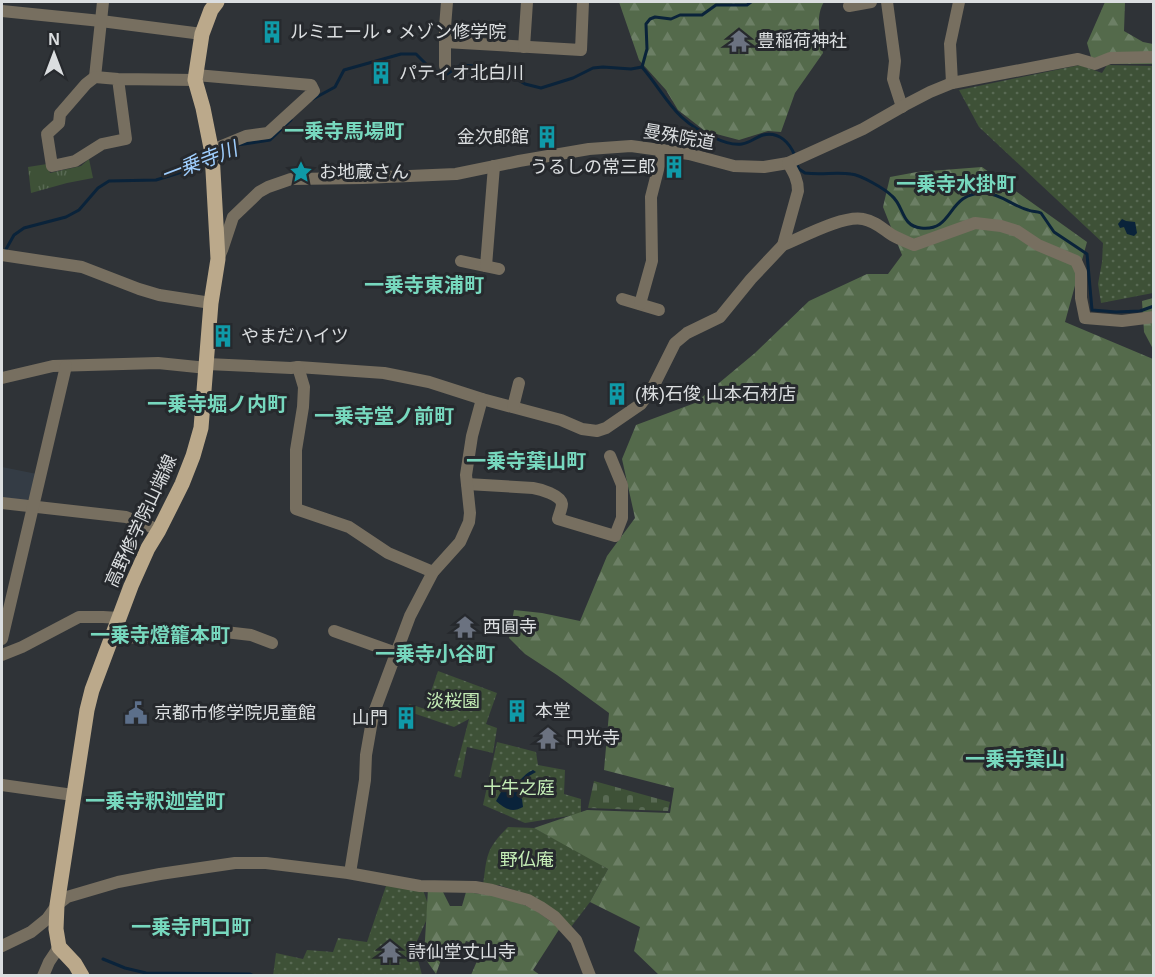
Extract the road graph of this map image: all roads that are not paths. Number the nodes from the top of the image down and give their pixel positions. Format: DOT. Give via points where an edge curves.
graph roads {
  1 [pos="103,2"];
  2 [pos="216,2"];
  3 [pos="447,2"];
  4 [pos="527,2"];
  5 [pos="583,2"];
  6 [pos="871,2"];
  7 [pos="887,2"];
  8 [pos="959,2"];
  9 [pos="849,6"];
  10 [pos="2,11"];
  11 [pos="101,21"];
  12 [pos="202,34"];
  13 [pos="445,42"];
  14 [pos="524,47"];
  15 [pos="1154,57"];
  16 [pos="445,66"];
  17 [pos="95,77"];
  18 [pos="195,77"];
  19 [pos="118,79"];
  20 [pos="952,83"];
  21 [pos="902,106"];
  22 [pos="663,150"];
  23 [pos="212,155"];
  24 [pos="789,163"];
  25 [pos="494,166"];
  26 [pos="783,245"];
  27 [pos="2,255"];
  28 [pos="218,259"];
  29 [pos="461,261"];
  30 [pos="486,266"];
  31 [pos="499,269"];
  32 [pos="622,299"];
  33 [pos="211,303"];
  34 [pos="640,304"];
  35 [pos="659,309"];
  36 [pos="1154,317"];
  37 [pos="66,366"];
  38 [pos="207,366"];
  39 [pos="298,367"];
  40 [pos="2,378"];
  41 [pos="519,383"];
  42 [pos="482,399"];
  43 [pos="513,407"];
  44 [pos="610,456"];
  45 [pos="467,484"];
  46 [pos="2,503"];
  47 [pos="33,507"];
  48 [pos="159,530"];
  49 [pos="433,572"];
  50 [pos="119,618"];
  51 [pos="334,631"];
  52 [pos="112,637"];
  53 [pos="2,639"];
  54 [pos="272,643"];
  55 [pos="396,653"];
  56 [pos="2,655"];
  57 [pos="2,785"];
  58 [pos="73,795"];
  59 [pos="350,873"];
  60 [pos="57,905"];
  61 [pos="2,946"];
  62 [pos="59,947"];
  63 [pos="43,975"];
  64 [pos="82,975"];
  65 [pos="590,975"];
  1 -- 11 [label="street"];
  2 -- 12 [label="main road, 高野修学院山端線"];
  3 -- 13 [label="street"];
  4 -- 14 [label="street"];
  5 -- 14 [label="street" via="581,50"];
  6 -- 9 [label="street"];
  7 -- 21 [label="street" via="896,62 893,78"];
  8 -- 20 [label="street" via="950,44"];
  10 -- 11 [label="street"];
  11 -- 12 [label="street"];
  11 -- 17 [label="street"];
  12 -- 18 [label="main road, 高野修学院山端線"];
  13 -- 14 [label="street"];
  13 -- 16 [label="street"];
  15 -- 20 [label="street, 曼殊院道" via="1110,57 1095,64 1078,59"];
  17 -- 19 [label="street"];
  17 -- 19 [label="street" via="46,134 52,166 75,161 102,144 126,139"];
  18 -- 19 [label="street"];
  18 -- 23 [label="main road, 高野修学院山端線"];
  18 -- 23 [label="street" via="311,85 314,91 268,133 246,136"];
  20 -- 21 [label="street, 曼殊院道"];
  21 -- 24 [label="street, 曼殊院道"];
  22 -- 24 [label="street, 曼殊院道" via="734,166"];
  22 -- 25 [label="street, 曼殊院道" via="631,146 589,149"];
  22 -- 34 [label="street" via="651,197 652,261"];
  23 -- 28 [label="main road, 高野修学院山端線"];
  24 -- 26 [label="street" via="798,191"];
  25 -- 28 [label="street, 曼殊院道" via="456,174 291,179 259,192 233,217"];
  25 -- 30 [label="street"];
  26 -- 36 [label="street" via="855,218 877,224 914,245 975,223 1001,225 1076,261 1081,272 1085,318 1122,321"];
  26 -- 43 [label="street" via="720,317 675,343 640,404 606,428 582,429"];
  27 -- 33 [label="street" via="82,267 159,295"];
  28 -- 33 [label="main road, 高野修学院山端線"];
  29 -- 30 [label="street"];
  30 -- 31 [label="street"];
  32 -- 34 [label="street"];
  33 -- 38 [label="main road, 高野修学院山端線"];
  34 -- 35 [label="street"];
  37 -- 38 [label="street"];
  37 -- 40 [label="street"];
  37 -- 47 [label="street"];
  38 -- 39 [label="street"];
  38 -- 48 [label="main road, 高野修学院山端線" via="201,428 193,456"];
  39 -- 42 [label="street" via="384,373"];
  39 -- 49 [label="street" via="304,387 296,450 296,509 349,527 388,553"];
  41 -- 43 [label="street"];
  42 -- 43 [label="street"];
  42 -- 45 [label="street" via="472,436"];
  44 -- 45 [label="street" via="622,485 622,518 615,536 558,519 560,501 541,490"];
  45 -- 49 [label="street" via="470,517 464,534"];
  46 -- 47 [label="street"];
  47 -- 48 [label="street" via="126,517"];
  47 -- 53 [label="street"];
  48 -- 50 [label="main road, 高野修学院山端線"];
  49 -- 55 [label="street"];
  50 -- 52 [label="main road, 高野修学院山端線"];
  50 -- 56 [label="street" via="79,617"];
  51 -- 55 [label="street"];
  52 -- 54 [label="street" via="225,632 251,635"];
  52 -- 58 [label="main road, 高野修学院山端線" via="87,710"];
  55 -- 59 [label="street" via="373,715"];
  57 -- 58 [label="street"];
  58 -- 60 [label="main road, 高野修学院山端線"];
  59 -- 60 [label="street" via="235,863 120,882 67,897"];
  59 -- 65 [label="street" via="420,886 484,888 528,900 555,917 576,940"];
  60 -- 61 [label="street" via="31,932"];
  60 -- 62 [label="main road, 高野修学院山端線"];
  62 -- 63 [label="street"];
  62 -- 64 [label="main road"];
}
